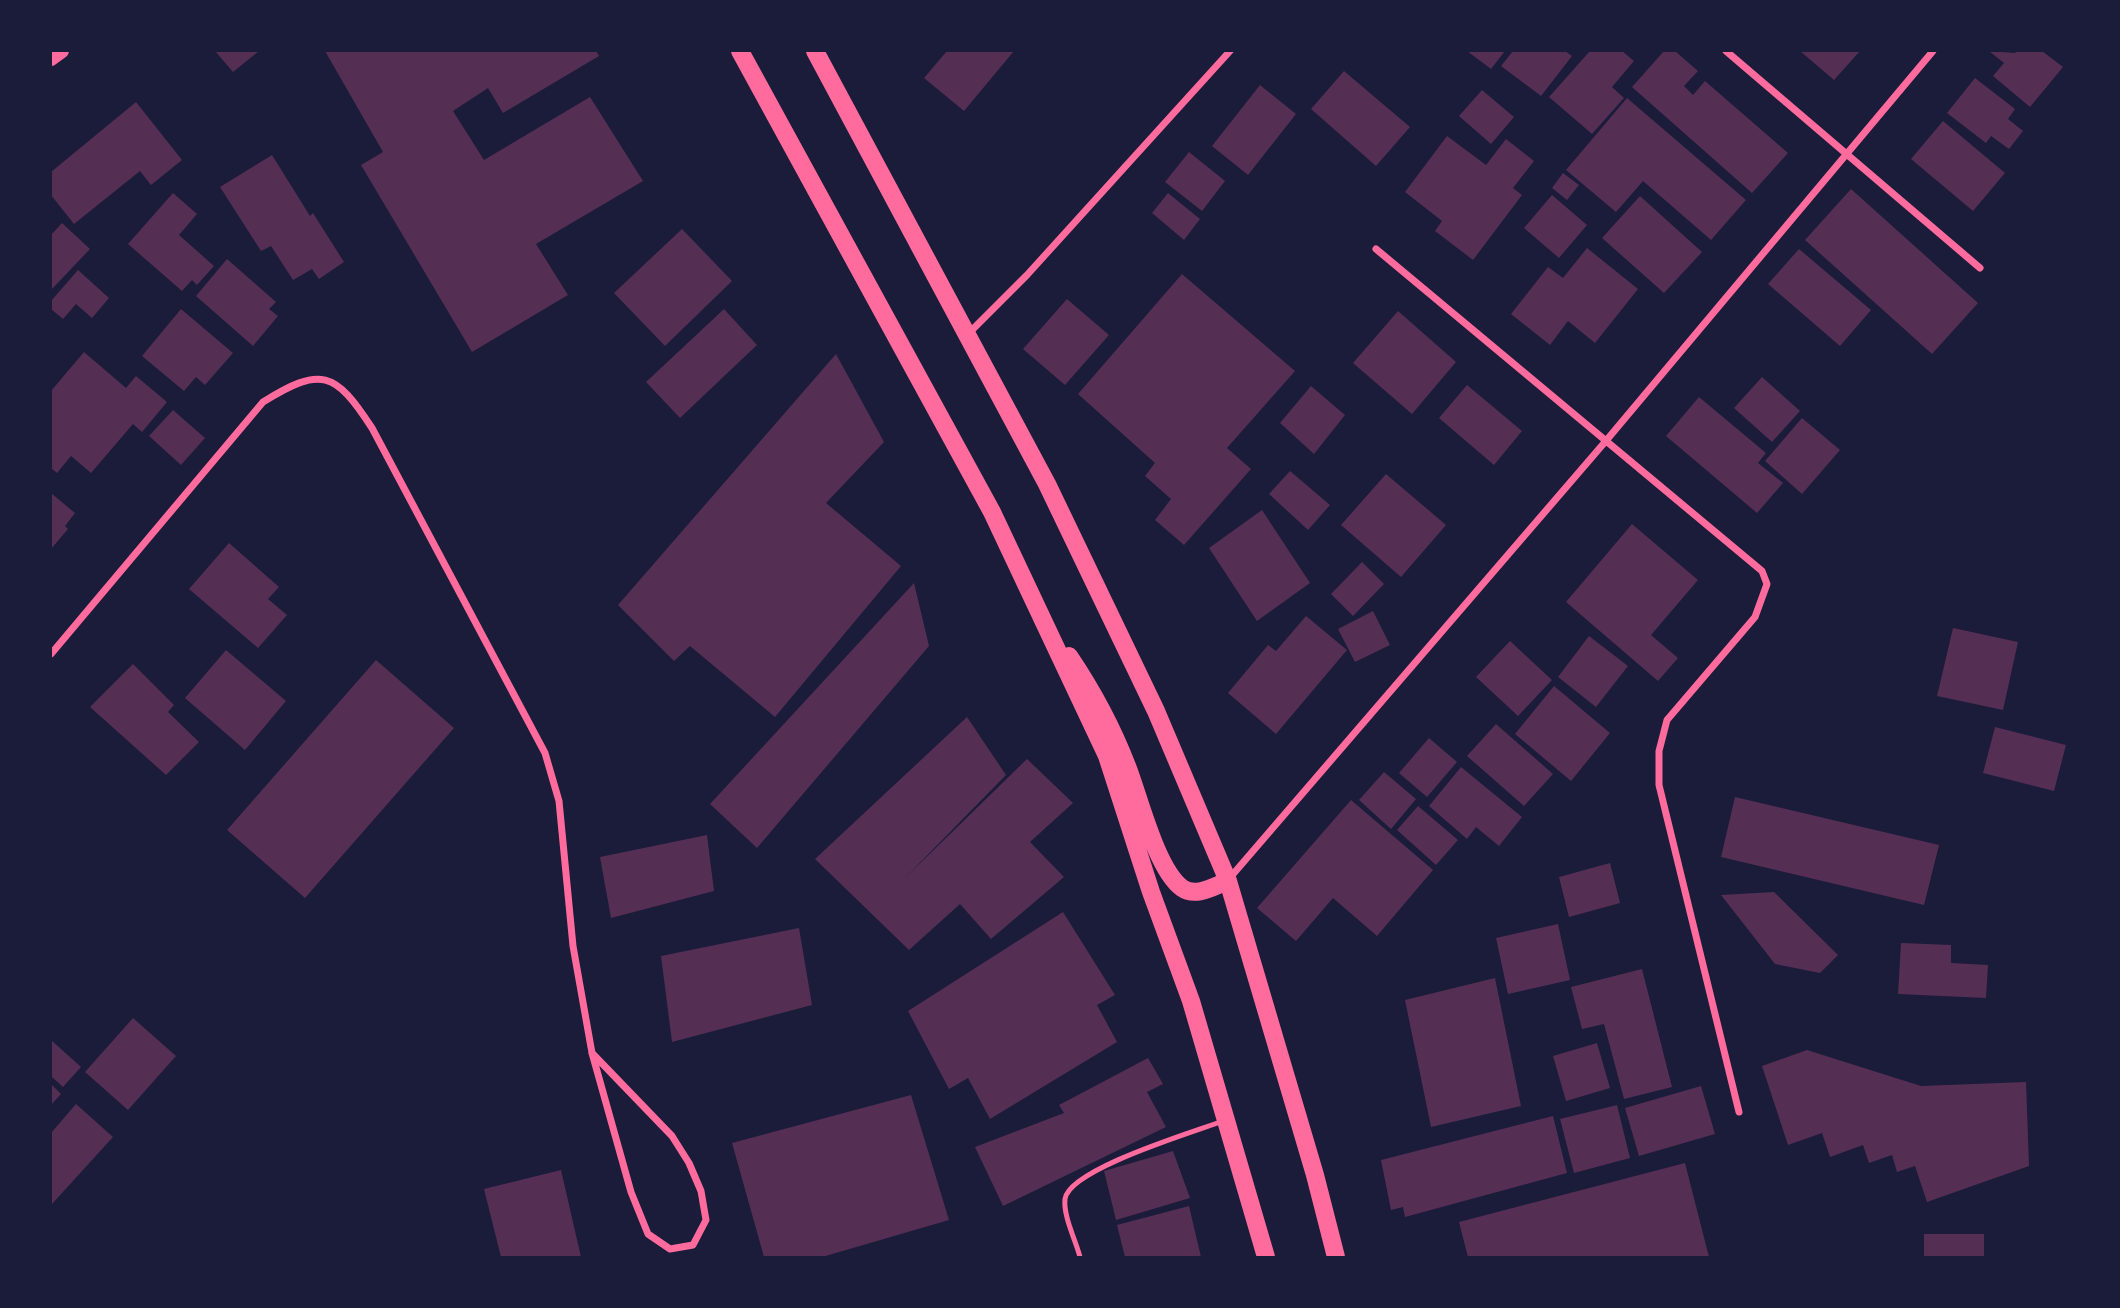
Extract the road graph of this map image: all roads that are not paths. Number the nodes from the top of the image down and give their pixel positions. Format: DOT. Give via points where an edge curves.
graph roads {
  1 [pos="62,51"];
  2 [pos="740,51"];
  3 [pos="816,51"];
  4 [pos="1230,51"];
  5 [pos="1726,51"];
  6 [pos="1933,51"];
  7 [pos="51,60"];
  8 [pos="1845,153"];
  9 [pos="1376,249"];
  10 [pos="1980,268"];
  11 [pos="967,336"];
  12 [pos="1605,442"];
  13 [pos="1034,603"];
  14 [pos="51,654"];
  15 [pos="1228,881"];
  16 [pos="592,1052"];
  17 [pos="1740,1112"];
  18 [pos="1226,1120"];
  19 [pos="1080,1257"];
  20 [pos="1266,1257"];
  21 [pos="1336,1257"];
  1 -- 7 [label="main road"];
  2 -- 13 [label="main road" via="962,454"];
  3 -- 11 [label="main road"];
  4 -- 11 [label="street"];
  5 -- 8 [label="street"];
  6 -- 8 [label="street"];
  8 -- 10 [label="street"];
  8 -- 12 [label="street"];
  9 -- 12 [label="street"];
  11 -- 15 [label="main road" via="1097,584"];
  12 -- 15 [label="street"];
  12 -- 17 [label="street" via="1762,571 1768,584 1755,617 1667,720 1659,751 1659,785"];
  13 -- 15 [label="main road" via="1090,687 1172,877 1196,893"];
  13 -- 18 [label="main road" via="1107,757 1191,1001"];
  14 -- 16 [label="street" via="263,402 297,381 321,378 342,390 372,428 545,753 559,801 573,946"];
  15 -- 21 [label="main road"];
  16 -- 16 [label="street" via="672,1136 689,1163 706,1220 692,1245 670,1249 648,1234 631,1192"];
  18 -- 19 [label="lane" via="1124,1158 1079,1181 1065,1201"];
  18 -- 20 [label="main road"];
}
